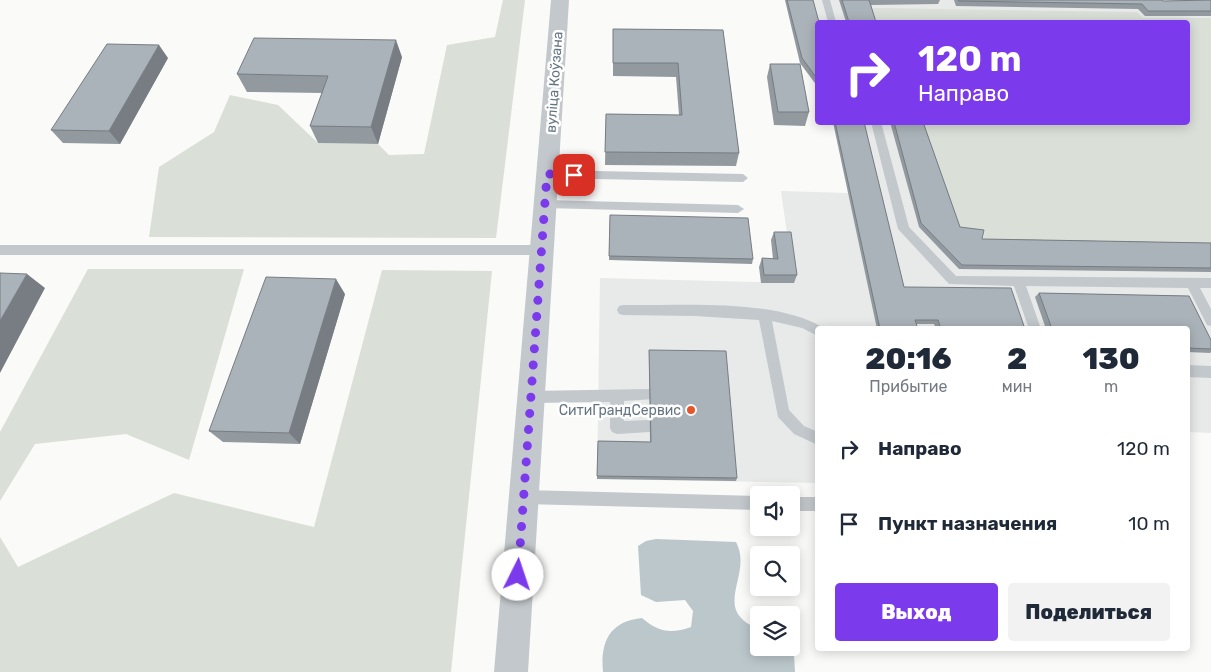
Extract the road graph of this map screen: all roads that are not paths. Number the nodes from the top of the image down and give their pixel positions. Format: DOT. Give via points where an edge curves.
graph roads {
  1 [pos="560,0"];
  2 [pos="826,0"];
  3 [pos="831,20"];
  4 [pos="877,125"];
  5 [pos="547,174"];
  6 [pos="743,178"];
  7 [pos="544,204"];
  8 [pos="738,209"];
  9 [pos="0,250"];
  10 [pos="541,250"];
  11 [pos="1018,281"];
  12 [pos="1192,283"];
  13 [pos="1211,283"];
  14 [pos="622,310"];
  15 [pos="764,314"];
  16 [pos="1211,321"];
  17 [pos="1034,326"];
  18 [pos="815,329"];
  19 [pos="1190,371"];
  20 [pos="1211,372"];
  21 [pos="617,395"];
  22 [pos="649,395"];
  23 [pos="530,397"];
  24 [pos="650,426"];
  25 [pos="815,438"];
  26 [pos="524,497"];
  27 [pos="750,503"];
  28 [pos="800,504"];
  29 [pos="815,504"];
  30 [pos="511,672"];
  1 -- 5 [label="street, вуліца Коўзана"];
  2 -- 3 [label="lane"];
  4 -- 11 [label="lane" via="904,229 953,281"];
  5 -- 6 [label="lane"];
  5 -- 7 [label="street, вуліца Коўзана"];
  7 -- 8 [label="lane"];
  7 -- 10 [label="street, вуліца Коўзана"];
  9 -- 10 [label="lane"];
  10 -- 23 [label="street, вуліца Коўзана"];
  11 -- 12 [label="lane"];
  11 -- 17 [label="lane"];
  12 -- 13 [label="lane"];
  12 -- 16 [label="lane"];
  14 -- 15 [label="lane"];
  15 -- 18 [label="lane" via="794,319"];
  15 -- 25 [label="lane" via="783,413 799,430"];
  19 -- 20 [label="lane"];
  21 -- 22 [label="lane"];
  21 -- 23 [label="lane"];
  21 -- 24 [label="lane" via="617,428"];
  23 -- 26 [label="street, вуліца Коўзана"];
  26 -- 27 [label="lane"];
  26 -- 30 [label="street, вуліца Коўзана"];
  28 -- 29 [label="lane"];
}
